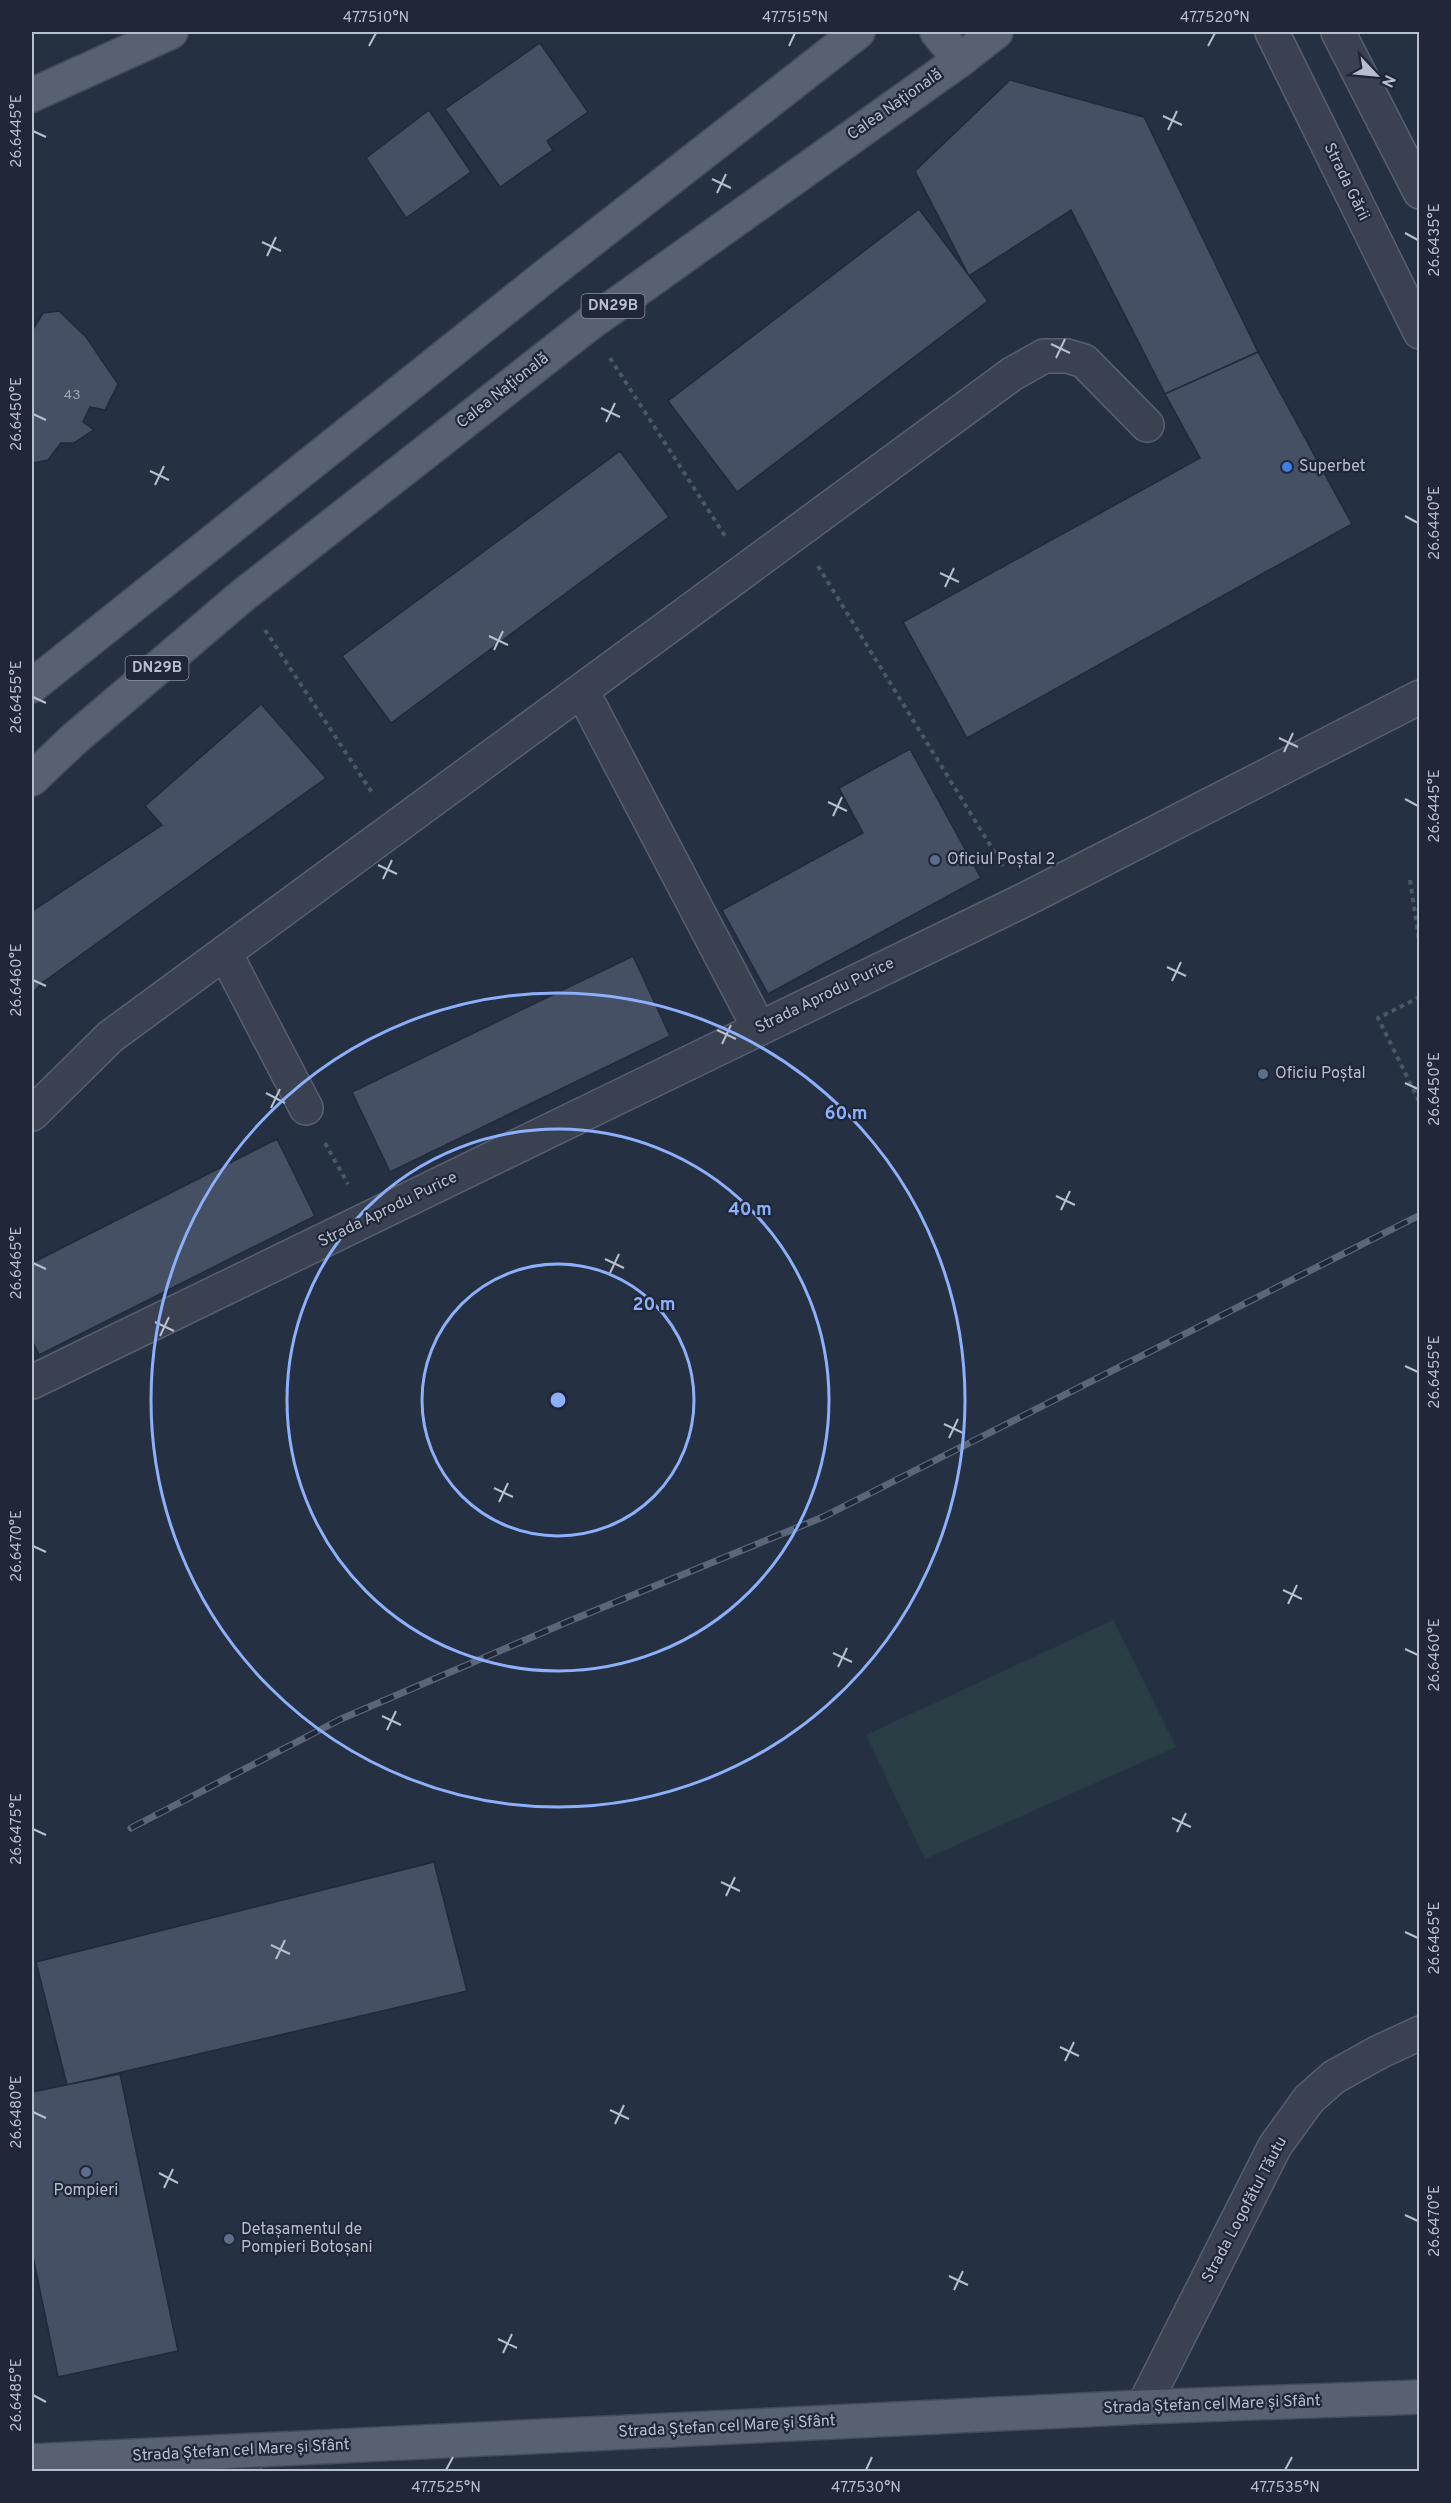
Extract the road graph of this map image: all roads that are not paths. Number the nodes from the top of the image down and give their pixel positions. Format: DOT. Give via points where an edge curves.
graph roads {
  1 [pos="171,32"];
  2 [pos="858,32"];
  3 [pos="937,32"];
  4 [pos="996,32"];
  5 [pos="1272,32"];
  6 [pos="1338,32"];
  7 [pos="960,60"];
  8 [pos="32,95"];
  9 [pos="1419,192"];
  10 [pos="1419,332"];
  11 [pos="1147,425"];
  12 [pos="32,686"];
  13 [pos="582,691"];
  14 [pos="1419,698"];
  15 [pos="32,779"];
  16 [pos="225,953"];
  17 [pos="759,1028"];
  18 [pos="306,1108"];
  19 [pos="32,1114"];
  20 [pos="32,1382"];
  21 [pos="1419,2033"];
  22 [pos="1419,2397"];
  23 [pos="1143,2407"];
  24 [pos="32,2461"];
  25 [pos="241,2461"];
  26 [pos="82,2465"];
  1 -- 8 [label="main road"];
  2 -- 12 [label="main road"];
  3 -- 7 [label="main road"];
  4 -- 7 [label="main road, Calea Națională / DN29B"];
  5 -- 10 [label="street, Strada Gării"];
  6 -- 9 [label="street"];
  7 -- 15 [label="main road, Calea Națională / DN29B" via="589,324 242,596 72,740"];
  11 -- 13 [label="street" via="1084,361 1044,356 1012,374"];
  13 -- 16 [label="street"];
  13 -- 17 [label="street"];
  14 -- 17 [label="street, Strada Aprodu Purice" via="1024,900"];
  16 -- 18 [label="street"];
  16 -- 19 [label="street" via="110,1037"];
  17 -- 20 [label="street, Strada Aprodu Purice"];
  21 -- 23 [label="street, Strada Logofătul Tăutu" via="1334,2077 1309,2099 1275,2146"];
  22 -- 23 [label="main road, Strada Ștefan cel Mare și Sfânt"];
  23 -- 25 [label="main road, Strada Ștefan cel Mare și Sfânt"];
  24 -- 26 [label="main road, Strada Ștefan cel Mare și Sfânt"];
  25 -- 26 [label="main road, Strada Ștefan cel Mare și Sfânt"];
}
